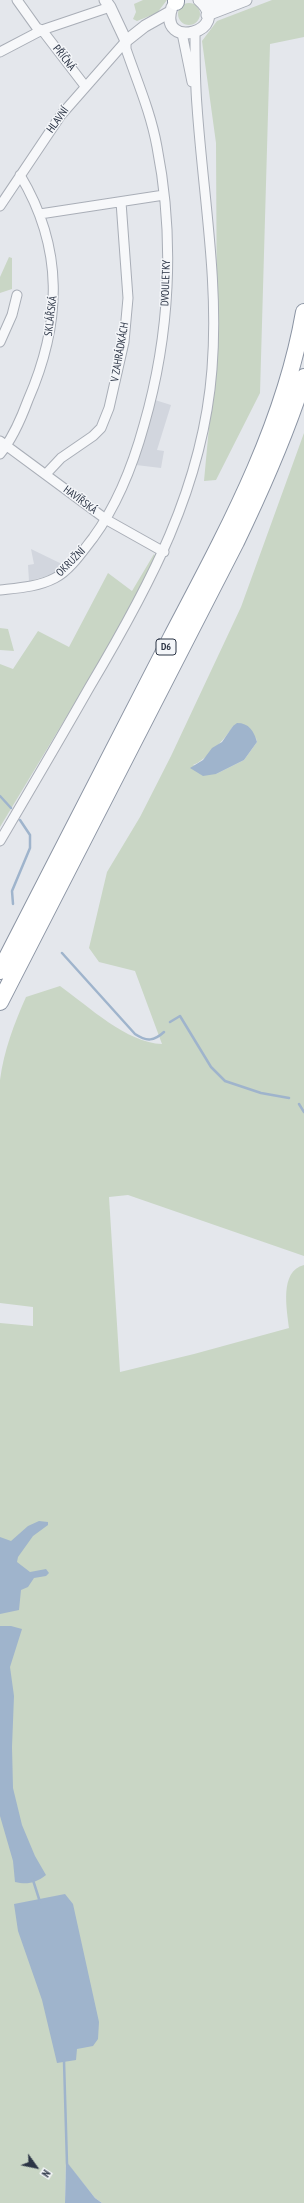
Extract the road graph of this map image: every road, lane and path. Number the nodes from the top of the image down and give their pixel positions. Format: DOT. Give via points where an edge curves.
graph roads {
  1 [pos="17,0"];
  2 [pos="230,0"];
  3 [pos="246,0"];
  4 [pos="202,2"];
  5 [pos="175,3"];
  6 [pos="108,4"];
  7 [pos="207,15"];
  8 [pos="172,23"];
  9 [pos="145,26"];
  10 [pos="42,30"];
  11 [pos="182,33"];
  12 [pos="195,33"];
  13 [pos="126,41"];
  14 [pos="0,52"];
  15 [pos="86,86"];
  16 [pos="196,105"];
  17 [pos="20,174"];
  18 [pos="164,195"];
  19 [pos="121,202"];
  20 [pos="0,206"];
  21 [pos="40,214"];
  22 [pos="17,295"];
  23 [pos="304,312"];
  24 [pos="0,342"];
  25 [pos="304,377"];
  26 [pos="3,443"];
  27 [pos="0,454"];
  28 [pos="46,474"];
  29 [pos="106,520"];
  30 [pos="164,552"];
  31 [pos="0,590"];
  32 [pos="0,841"];
  33 [pos="0,971"];
  34 [pos="0,1002"];
  1 -- 10 [label="street, PŘÍČNÁ" via="37,28"];
  2 -- 4 [label="street"];
  3 -- 7 [label="street"];
  4 -- 7 [label="street"];
  5 -- 8 [label="street"];
  5 -- 9 [label="street"];
  6 -- 10 [label="street"];
  6 -- 13 [label="street"];
  7 -- 12 [label="street" via="203,28"];
  8 -- 9 [label="street"];
  8 -- 11 [label="street"];
  9 -- 13 [label="street"];
  10 -- 14 [label="street"];
  10 -- 15 [label="street, PŘÍČNÁ"];
  11 -- 12 [label="street"];
  11 -- 16 [label="street"];
  12 -- 16 [label="street"];
  13 -- 15 [label="street, HLAVNÍ"];
  13 -- 18 [label="street, DVOULETKY" via="157,146"];
  15 -- 17 [label="street, HLAVNÍ"];
  16 -- 30 [label="street" via="212,268 212,370 197,459 186,496"];
  17 -- 20 [label="street, HLAVNÍ"];
  17 -- 21 [label="street, SKLÁŘSKÁ"];
  18 -- 19 [label="street"];
  18 -- 29 [label="street, DVOULETKY" via="168,275 164,337 153,393 133,463"];
  19 -- 21 [label="street"];
  19 -- 28 [label="street, V ZAHRÁDKÁCH" via="128,298 124,342 109,408 101,428 61,458"];
  21 -- 26 [label="street, SKLÁŘSKÁ" via="51,253 54,296 52,319 36,383"];
  22 -- 24 [label="street" via="12,315"];
  23 -- 33 [label="highway, D6" via="282,401 237,508"];
  25 -- 34 [label="highway, D6" via="290,422 236,542"];
  26 -- 27 [label="street, SKLÁŘSKÁ"];
  26 -- 28 [label="street, HAVÍŘSKÁ"];
  28 -- 29 [label="street, HAVÍŘSKÁ"];
  29 -- 30 [label="street, HAVÍŘSKÁ"];
  29 -- 31 [label="street, OKRUŽNÍ" via="70,567 56,578 30,587"];
  30 -- 32 [label="street" via="127,623"];
}
